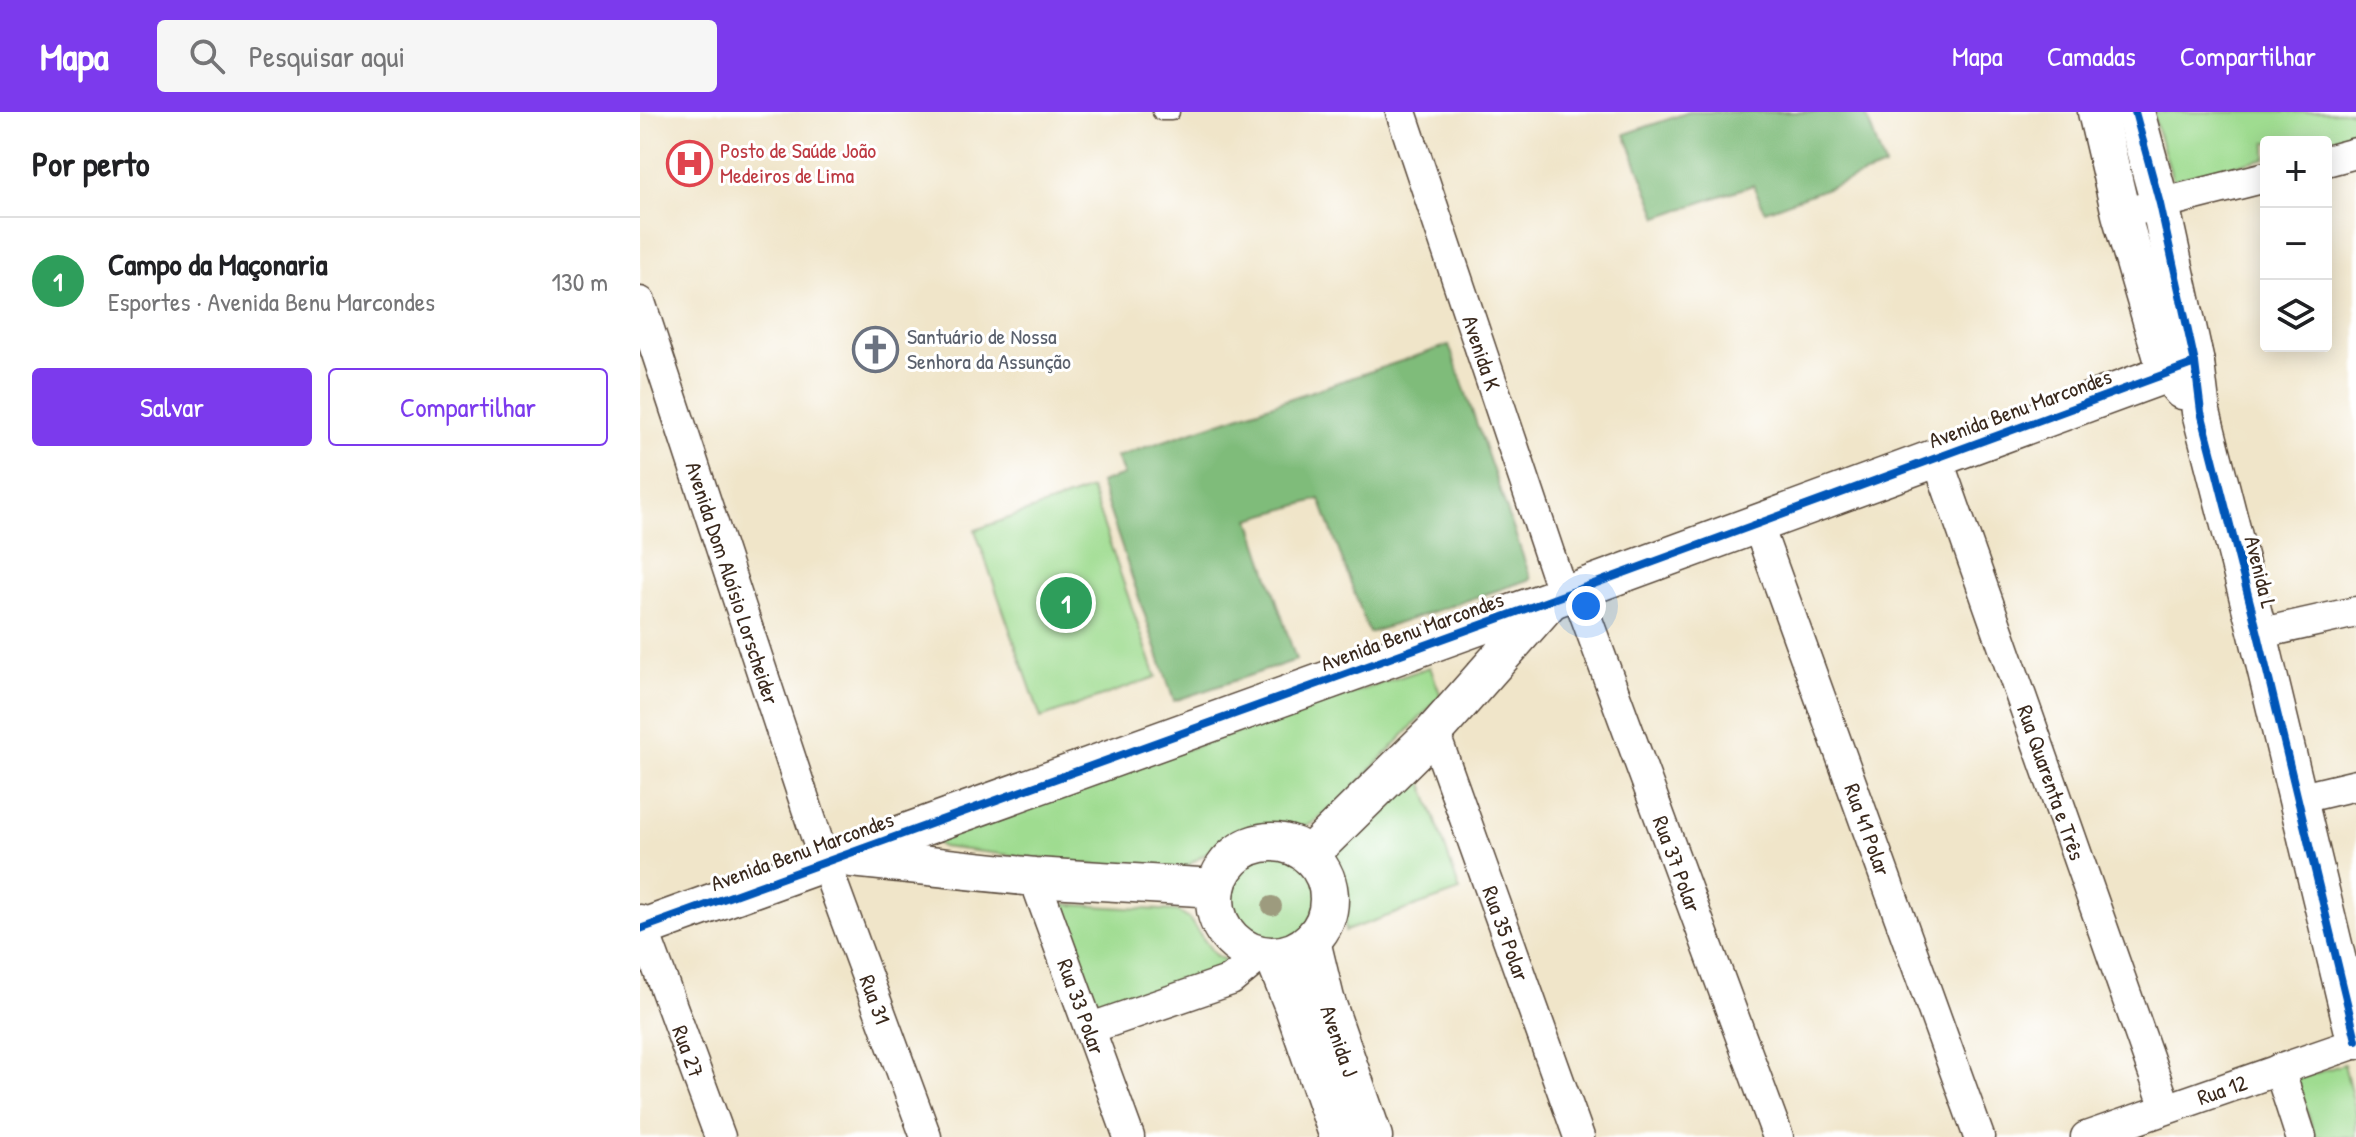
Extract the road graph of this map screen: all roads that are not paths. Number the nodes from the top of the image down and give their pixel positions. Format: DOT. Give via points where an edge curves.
graph roads {
  1 [pos="1161,112"];
  2 [pos="1171,112"];
  3 [pos="1401,112"];
  4 [pos="2097,112"];
  5 [pos="2135,112"];
  6 [pos="2356,153"];
  7 [pos="2332,159"];
  8 [pos="2260,179"];
  9 [pos="2160,204"];
  10 [pos="2121,214"];
  11 [pos="640,302"];
  12 [pos="649,358"];
  13 [pos="2181,368"];
  14 [pos="1937,458"];
  15 [pos="1757,523"];
  16 [pos="1563,595"];
  17 [pos="2356,612"];
  18 [pos="2258,634"];
  19 [pos="1434,732"];
  20 [pos="2356,785"];
  21 [pos="2297,799"];
  22 [pos="1309,855"];
  23 [pos="833,860"];
  24 [pos="1034,877"];
  25 [pos="1216,888"];
  26 [pos="641,926"];
  27 [pos="1311,941"];
  28 [pos="1267,956"];
  29 [pos="2347,959"];
  30 [pos="1091,1028"];
  31 [pos="2356,1041"];
  32 [pos="2279,1069"];
  33 [pos="2166,1108"];
  34 [pos="720,1137"];
  35 [pos="926,1137"];
  36 [pos="1129,1137"];
  37 [pos="1339,1137"];
  38 [pos="1373,1137"];
  39 [pos="1579,1137"];
  40 [pos="1778,1137"];
  41 [pos="1979,1137"];
  42 [pos="2086,1137"];
  43 [pos="2301,1137"];
  1 -- 2 [label="lane"];
  3 -- 16 [label="street, Avenida K"];
  4 -- 10 [label="street, Avenida L"];
  5 -- 9 [label="street, Avenida L"];
  6 -- 7 [label="street"];
  8 -- 9 [label="street"];
  9 -- 10 [label="street"];
  9 -- 13 [label="street, Avenida L"];
  10 -- 13 [label="street, Avenida L"];
  11 -- 12 [label="street, Avenida Dom Aloísio Lorscheider"];
  12 -- 23 [label="street, Avenida Dom Aloísio Lorscheider"];
  13 -- 14 [label="street, Avenida Benu Marcondes"];
  13 -- 18 [label="street, Avenida L" via="2201,412"];
  14 -- 15 [label="street, Avenida Benu Marcondes"];
  14 -- 33 [label="street, Rua Quarenta e Três"];
  15 -- 16 [label="street, Avenida Benu Marcondes"];
  15 -- 41 [label="street, Rua 41 Polar"];
  16 -- 19 [label="street, Avenida Benu Marcondes"];
  16 -- 23 [label="street, Avenida Benu Marcondes"];
  16 -- 40 [label="street, Rua 37 Polar"];
  17 -- 18 [label="street"];
  18 -- 21 [label="street, Avenida L"];
  19 -- 22 [label="street, Avenida Benu Marcondes"];
  19 -- 39 [label="street, Rua 35 Polar"];
  20 -- 21 [label="street"];
  21 -- 29 [label="street, Avenida L"];
  22 -- 25 [label="street" via="1292,845 1253,845 1223,870"];
  22 -- 27 [label="street" via="1329,888 1323,926"];
  23 -- 24 [label="street, Avenida Benu Marcondes"];
  23 -- 26 [label="street, Avenida Benu Marcondes"];
  23 -- 35 [label="street, Rua 31"];
  24 -- 25 [label="street, Avenida Benu Marcondes"];
  24 -- 30 [label="street, Rua 33 Polar"];
  25 -- 28 [label="street" via="1215,906 1229,938"];
  26 -- 34 [label="street, Rua 27"];
  27 -- 28 [label="street" via="1288,955"];
  27 -- 38 [label="street, Avenida J" via="1325,999"];
  28 -- 30 [label="street" via="1231,980"];
  28 -- 37 [label="street, Avenida J"];
  29 -- 31 [label="street, Avenida L"];
  30 -- 36 [label="street, Rua 33 Polar"];
  31 -- 32 [label="street, Rua 12"];
  32 -- 33 [label="street, Rua 12"];
  32 -- 43 [label="street"];
  33 -- 42 [label="street, Rua 12"];
}
